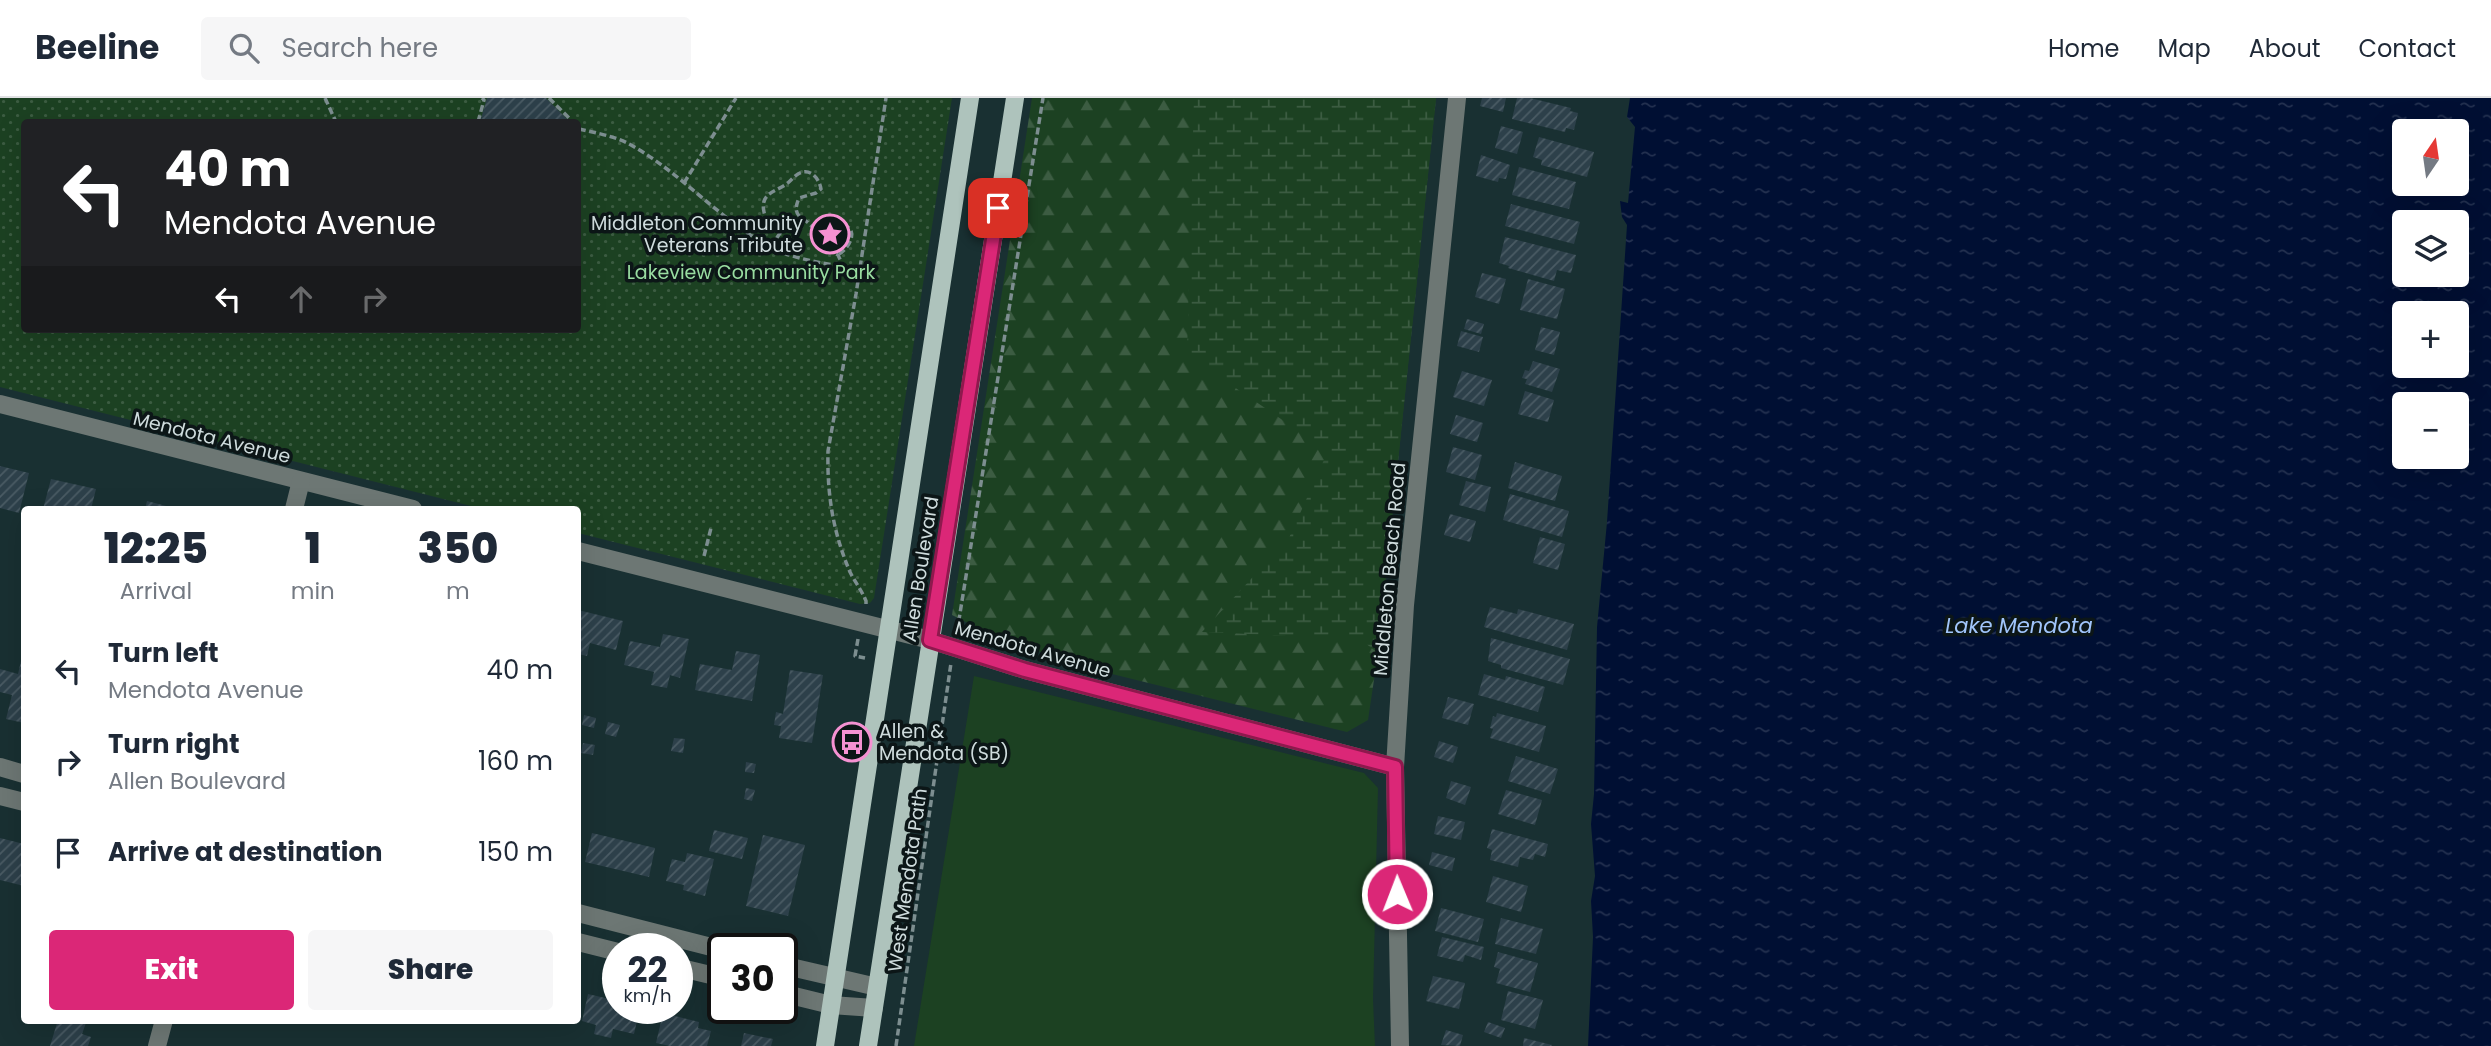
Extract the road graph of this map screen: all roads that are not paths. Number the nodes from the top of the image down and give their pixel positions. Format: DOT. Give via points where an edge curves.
graph roads {
  1 [pos="970,98"];
  2 [pos="1015,98"];
  3 [pos="1457,98"];
  4 [pos="0,404"];
  5 [pos="301,481"];
  6 [pos="294,506"];
  7 [pos="402,506"];
  8 [pos="581,552"];
  9 [pos="888,629"];
  10 [pos="930,640"];
  11 [pos="0,767"];
  12 [pos="1395,767"];
  13 [pos="21,773"];
  14 [pos="0,796"];
  15 [pos="21,801"];
  16 [pos="581,914"];
  17 [pos="581,943"];
  18 [pos="707,946"];
  19 [pos="602,948"];
  20 [pos="798,969"];
  21 [pos="835,978"];
  22 [pos="877,987"];
  23 [pos="798,997"];
  24 [pos="831,1004"];
  25 [pos="874,1008"];
  26 [pos="163,1024"];
  27 [pos="157,1046"];
  28 [pos="825,1046"];
  29 [pos="868,1046"];
  30 [pos="1400,1046"];
  1 -- 9 [label="main road, Allen Boulevard"];
  2 -- 10 [label="main road, Allen Boulevard"];
  3 -- 12 [label="street, Middleton Beach Road" via="1406,592"];
  4 -- 5 [label="street, Mendota Avenue"];
  5 -- 6 [label="street"];
  5 -- 7 [label="street, Mendota Avenue"];
  8 -- 9 [label="street, Mendota Avenue"];
  9 -- 10 [label="street, Mendota Avenue"];
  9 -- 21 [label="main road, Allen Boulevard"];
  10 -- 12 [label="street, Mendota Avenue" via="1025,670"];
  10 -- 22 [label="main road, Allen Boulevard"];
  11 -- 13 [label="street"];
  12 -- 30 [label="street, Middleton Beach Road"];
  14 -- 15 [label="street"];
  16 -- 18 [label="street"];
  17 -- 19 [label="street"];
  20 -- 21 [label="street"];
  21 -- 22 [label="street"];
  21 -- 24 [label="main road, Allen Boulevard"];
  22 -- 25 [label="main road, Allen Boulevard"];
  23 -- 24 [label="street"];
  24 -- 25 [label="street"];
  24 -- 28 [label="main road, Allen Boulevard"];
  25 -- 29 [label="main road, Allen Boulevard"];
  26 -- 27 [label="street"];
}
